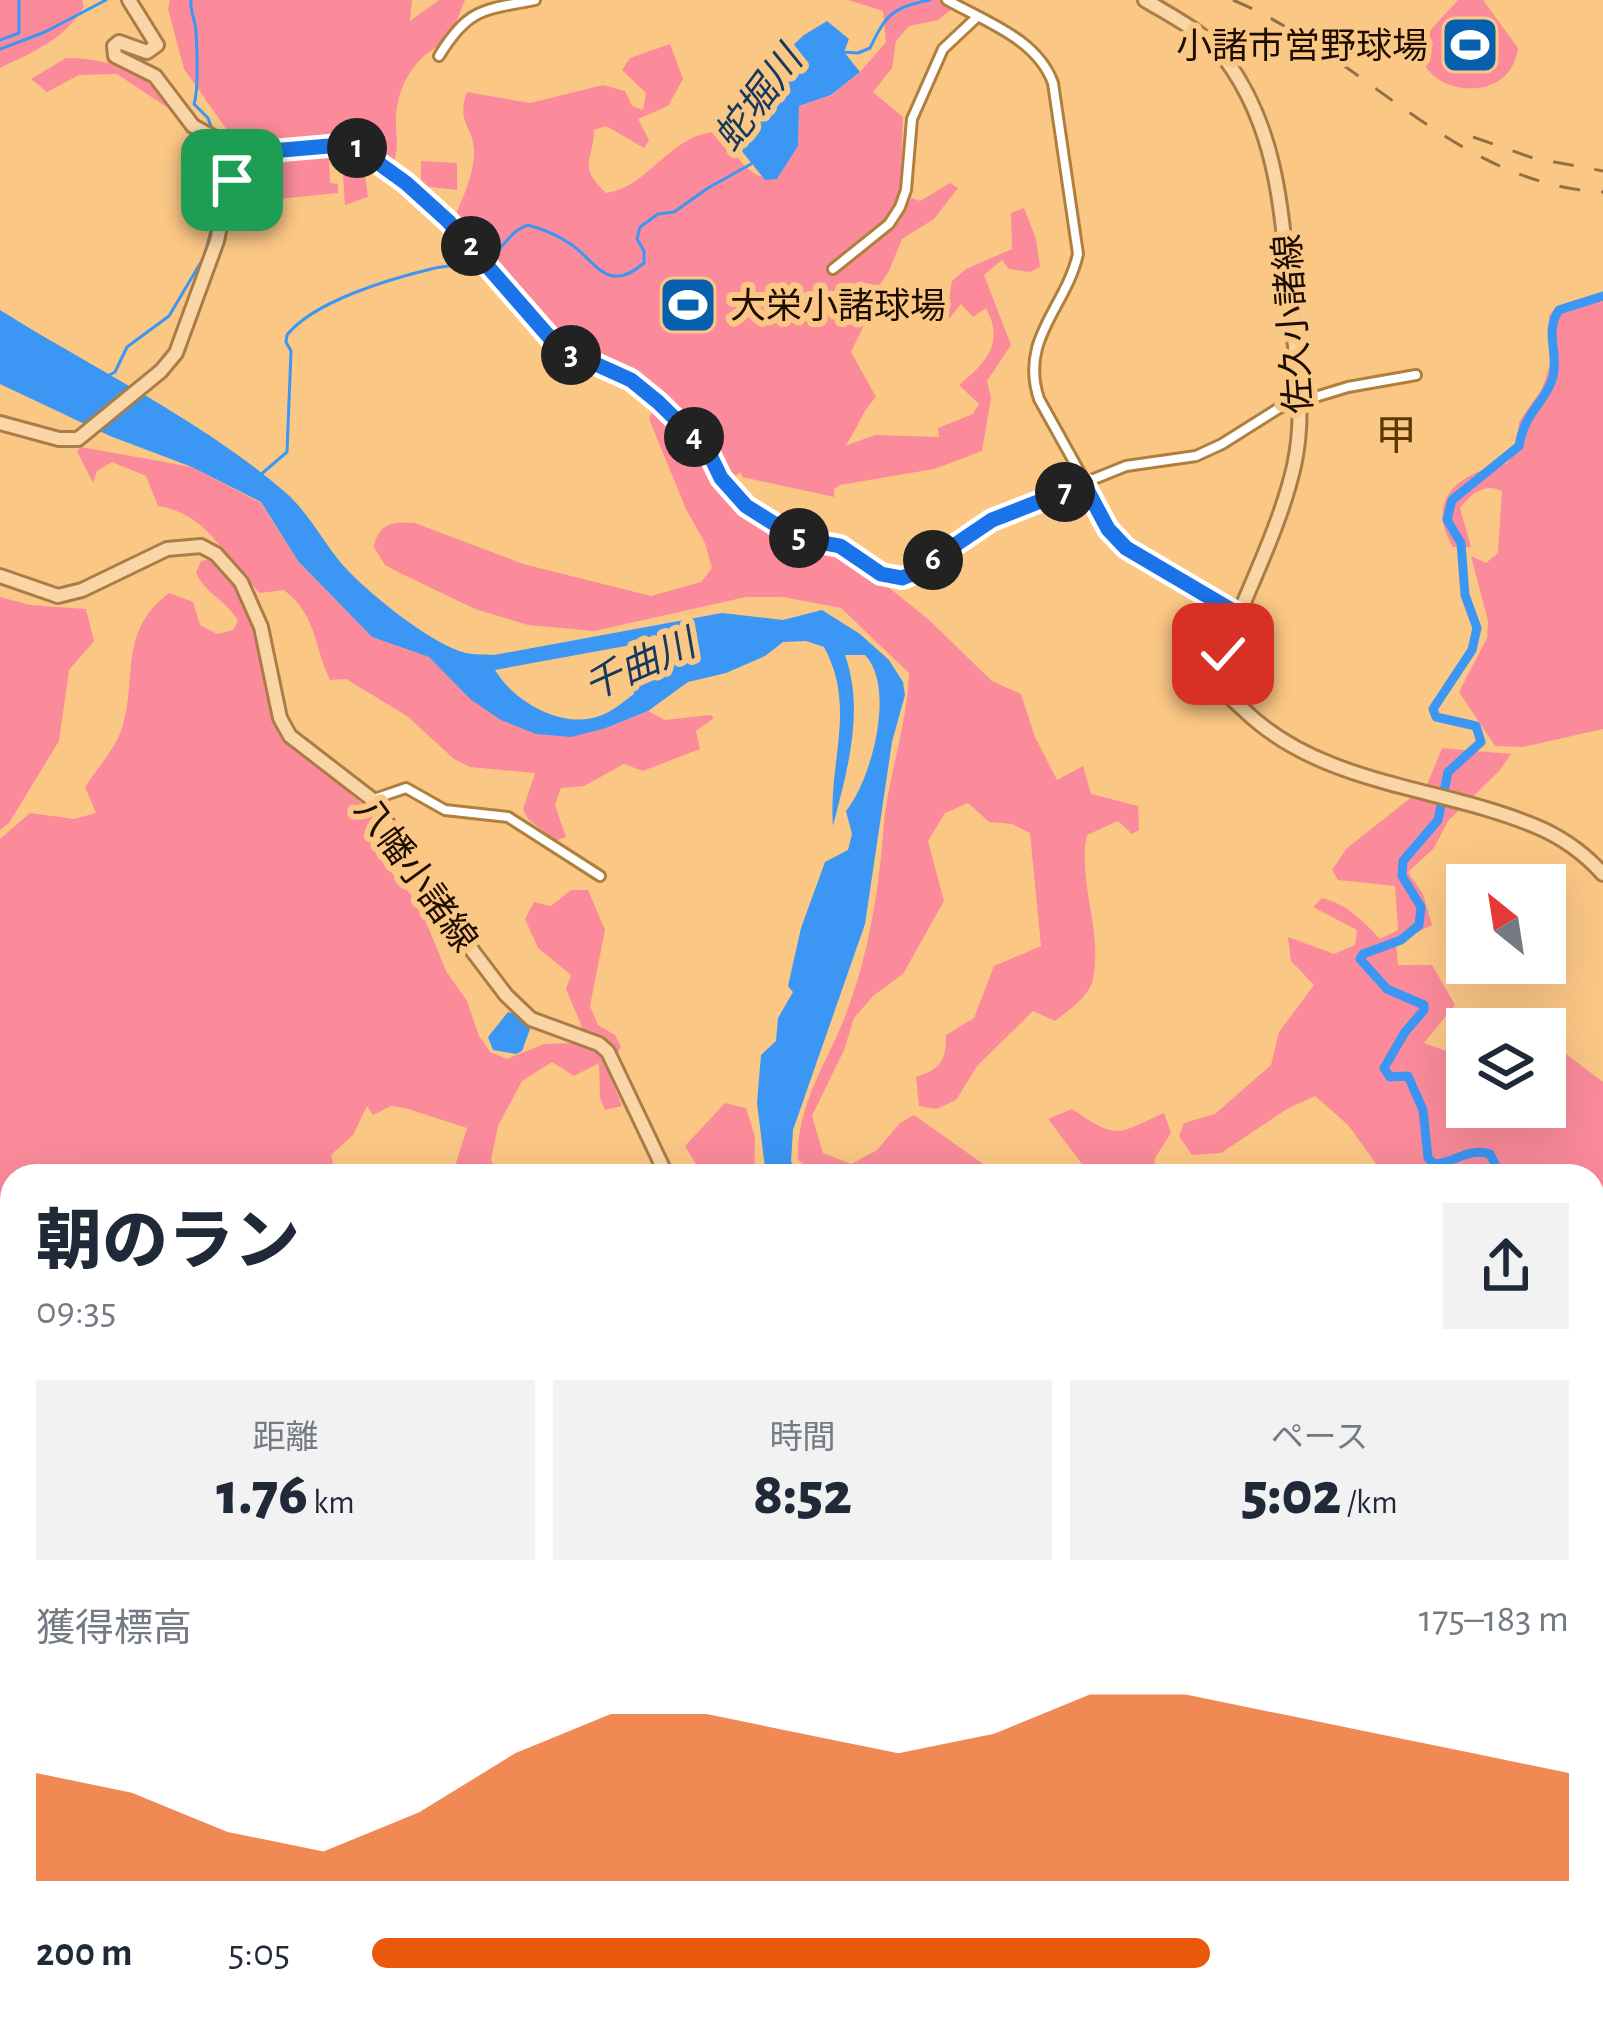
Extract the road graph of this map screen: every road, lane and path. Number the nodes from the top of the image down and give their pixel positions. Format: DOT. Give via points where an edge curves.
graph roads {
  1 [pos="535,0"];
  2 [pos="1145,0"];
  3 [pos="949,1"];
  4 [pos="131,2"];
  5 [pos="977,17"];
  6 [pos="439,56"];
  7 [pos="236,154"];
  8 [pos="833,268"];
  9 [pos="1416,375"];
  10 [pos="1300,401"];
  11 [pos="0,423"];
  12 [pos="1084,484"];
  13 [pos="0,576"];
  14 [pos="1238,614"];
  15 [pos="373,800"];
  16 [pos="1603,874"];
  17 [pos="600,876"];
  18 [pos="661,1164"];
  1 -- 6 [label="street" via="468,18"];
  2 -- 10 [label="main road, 佐久小諸線" via="1217,49 1261,124 1285,220"];
  3 -- 5 [label="street"];
  4 -- 7 [label="main road" via="155,50 118,42 115,56 146,68 193,126"];
  5 -- 8 [label="street" via="943,50 912,119 900,207"];
  5 -- 12 [label="street" via="1030,48 1053,83 1078,254 1034,352 1033,374"];
  7 -- 11 [label="main road" via="217,241 176,353 158,374 86,436 67,440"];
  7 -- 12 [label="street" via="352,144 406,183 558,347 631,380 658,402 708,451 746,506 797,538 840,546 881,574 912,574 992,520"];
  9 -- 10 [label="street"];
  10 -- 12 [label="street" via="1208,451 1132,464"];
  10 -- 14 [label="main road, 佐久小諸線" via="1289,484"];
  12 -- 14 [label="street" via="1126,548"];
  13 -- 15 [label="main road, 八幡小諸線" via="58,596 166,549 201,546 216,554 241,582 261,627 290,736"];
  14 -- 16 [label="main road, 佐久小諸線" via="1219,673 1226,692 1274,736 1345,769 1550,832"];
  15 -- 17 [label="street" via="406,788 445,810 502,814"];
  15 -- 18 [label="main road, 八幡小諸線" via="506,995 531,1019 608,1052"];
}
